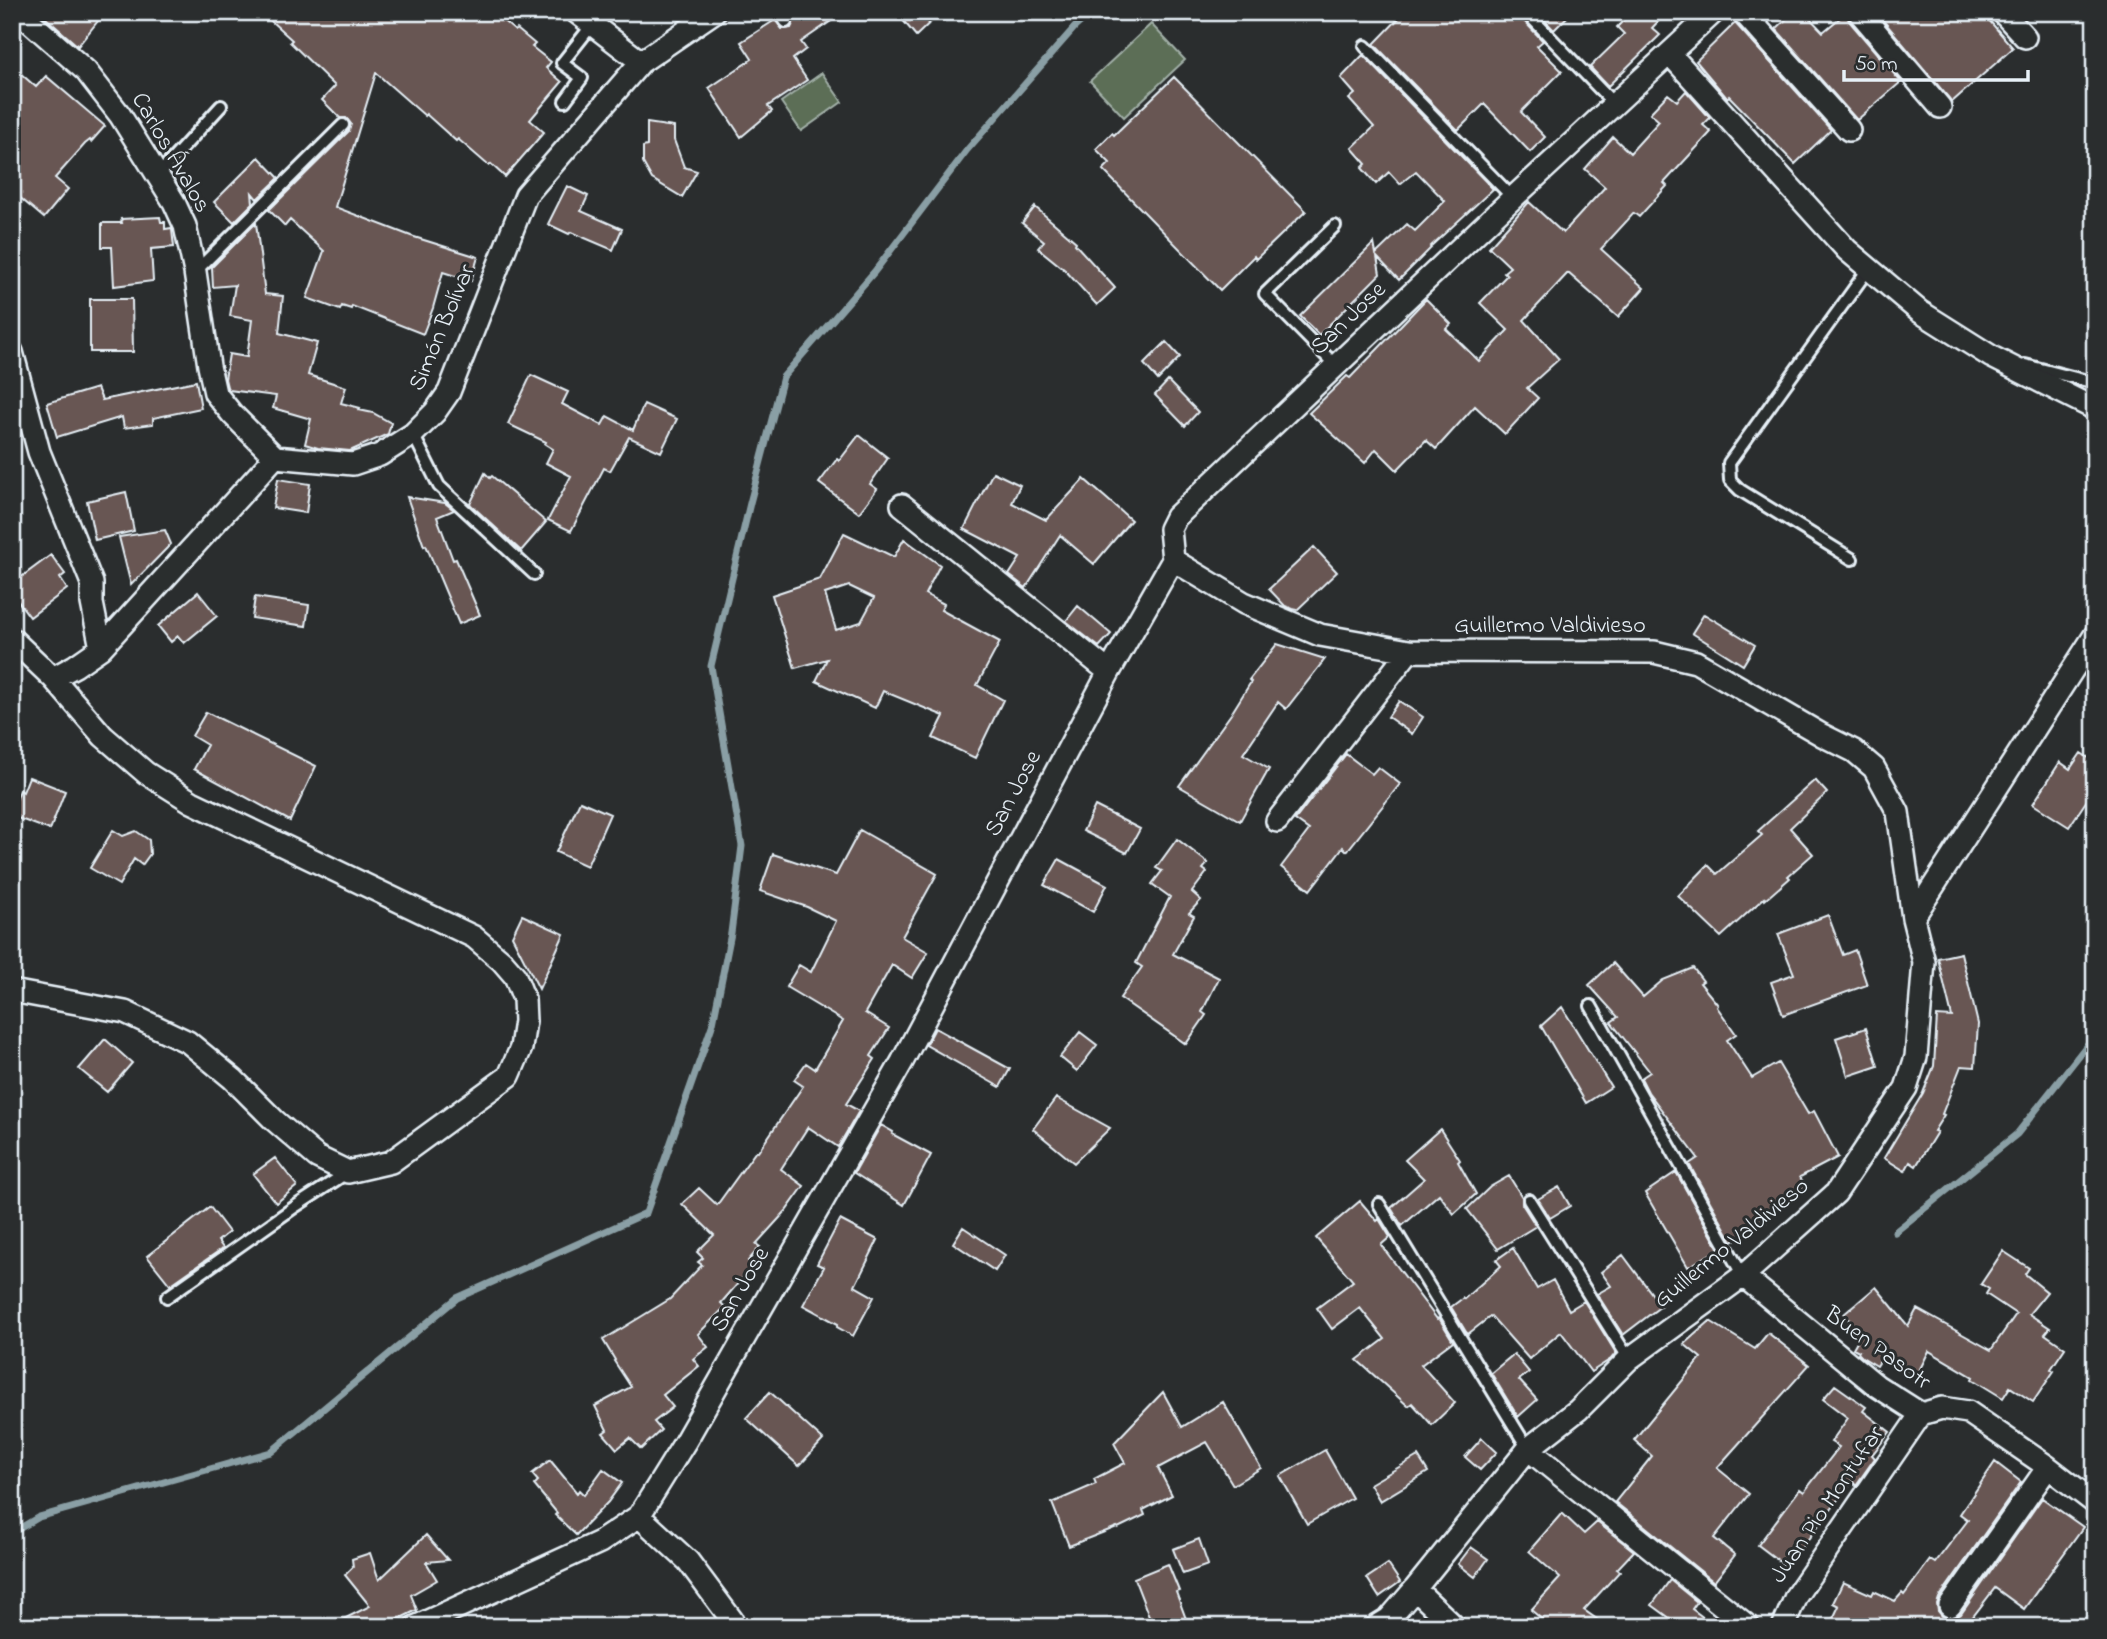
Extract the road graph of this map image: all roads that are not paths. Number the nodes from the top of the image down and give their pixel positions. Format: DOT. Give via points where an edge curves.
graph roads {
  1 [pos="19,12"];
  2 [pos="714,12"];
  3 [pos="779,12"];
  4 [pos="1526,12"];
  5 [pos="1743,12"];
  6 [pos="1859,12"];
  7 [pos="2002,12"];
  8 [pos="1701,16"];
  9 [pos="584,18"];
  10 [pos="786,22"];
  11 [pos="2025,37"];
  12 [pos="1365,46"];
  13 [pos="1671,54"];
  14 [pos="641,62"];
  15 [pos="565,101"];
  16 [pos="1614,104"];
  17 [pos="221,106"];
  18 [pos="1940,107"];
  19 [pos="344,125"];
  20 [pos="1849,130"];
  21 [pos="158,176"];
  22 [pos="1513,198"];
  23 [pos="1335,226"];
  24 [pos="1869,268"];
  25 [pos="194,272"];
  26 [pos="12,352"];
  27 [pos="1992,357"];
  28 [pos="1336,367"];
  29 [pos="2095,383"];
  30 [pos="2095,410"];
  31 [pos="414,434"];
  32 [pos="275,457"];
  33 [pos="902,505"];
  34 [pos="1852,559"];
  35 [pos="1172,561"];
  36 [pos="534,574"];
  37 [pos="2095,635"];
  38 [pos="14,644"];
  39 [pos="101,648"];
  40 [pos="1409,651"];
  41 [pos="1109,672"];
  42 [pos="53,678"];
  43 [pos="1277,821"];
  44 [pos="1913,918"];
  45 [pos="12,991"];
  46 [pos="1591,1006"];
  47 [pos="348,1172"];
  48 [pos="1529,1200"];
  49 [pos="1379,1204"];
  50 [pos="1743,1276"];
  51 [pos="167,1297"];
  52 [pos="1629,1359"];
  53 [pos="1921,1414"];
  54 [pos="1528,1449"];
  55 [pos="2048,1467"];
  56 [pos="2095,1503"];
  57 [pos="639,1516"];
  58 [pos="1415,1589"];
  59 [pos="1950,1606"];
  60 [pos="415,1627"];
  61 [pos="735,1627"];
  62 [pos="1376,1627"];
  63 [pos="1455,1627"];
  64 [pos="1749,1627"];
  65 [pos="1783,1627"];
  1 -- 21 [label="street, Carlos Ávalos" via="86,71"];
  2 -- 14 [label="street, Simón Bolívar"];
  3 -- 10 [label="lane"];
  4 -- 16 [label="lane"];
  5 -- 20 [label="street"];
  6 -- 18 [label="street"];
  7 -- 11 [label="street"];
  8 -- 13 [label="street, San Jose"];
  9 -- 14 [label="street"];
  9 -- 15 [label="lane" via="562,63 582,78"];
  12 -- 22 [label="lane"];
  13 -- 16 [label="street, San Jose"];
  13 -- 24 [label="street"];
  14 -- 31 [label="street, Simón Bolívar" via="526,194 449,392"];
  16 -- 22 [label="street, San Jose"];
  17 -- 21 [label="lane"];
  19 -- 25 [label="lane"];
  21 -- 25 [label="street, Carlos Ávalos" via="185,226"];
  22 -- 28 [label="street, San Jose"];
  23 -- 28 [label="lane" via="1265,294"];
  24 -- 27 [label="street" via="1919,311"];
  24 -- 34 [label="lane" via="1729,463 1730,480 1740,490"];
  25 -- 32 [label="street, Carlos Ávalos" via="215,393"];
  26 -- 39 [label="street" via="39,452 92,583"];
  27 -- 29 [label="lane"];
  27 -- 30 [label="street"];
  28 -- 35 [label="street, San Jose" via="1176,517 1170,529"];
  31 -- 32 [label="street, Simón Bolívar" via="380,455 353,464"];
  31 -- 36 [label="lane" via="439,486"];
  32 -- 39 [label="street"];
  33 -- 41 [label="street"];
  35 -- 40 [label="street, Guillermo Valdivieso" via="1244,603 1320,635"];
  35 -- 41 [label="street, San Jose"];
  37 -- 44 [label="street"];
  38 -- 42 [label="street"];
  39 -- 42 [label="street"];
  40 -- 43 [label="street"];
  40 -- 44 [label="street, Guillermo Valdivieso" via="1654,652 1696,662 1854,751 1874,768 1898,812"];
  41 -- 57 [label="street, San Jose" via="902,1062"];
  42 -- 47 [label="street" via="103,736 146,773 192,802 474,937 515,976 524,999 525,1021 521,1048 509,1076 391,1162"];
  44 -- 50 [label="street, Guillermo Valdivieso" via="1924,962 1916,1057 1906,1088 1836,1193"];
  45 -- 47 [label="street" via="125,1012 188,1042 317,1157"];
  46 -- 50 [label="lane"];
  47 -- 51 [label="lane"];
  48 -- 52 [label="lane"];
  49 -- 54 [label="lane"];
  50 -- 52 [label="street, Guillermo Valdivieso"];
  50 -- 53 [label="street, Buen Pasotr" via="1877,1386"];
  52 -- 54 [label="street, Guillermo Valdivieso" via="1578,1410"];
  53 -- 55 [label="street, Buen Pasotr" via="1942,1408 1968,1412"];
  53 -- 65 [label="street, Juan Pio Montufar" via="1796,1596"];
  54 -- 58 [label="street, Guillermo Valdivieso"];
  54 -- 64 [label="street"];
  55 -- 56 [label="street, Buen Pasotr"];
  55 -- 59 [label="street"];
  57 -- 60 [label="street, San Jose" via="600,1542"];
  57 -- 61 [label="street" via="688,1562"];
  58 -- 62 [label="street, Guillermo Valdivieso"];
  58 -- 63 [label="street"];
}
